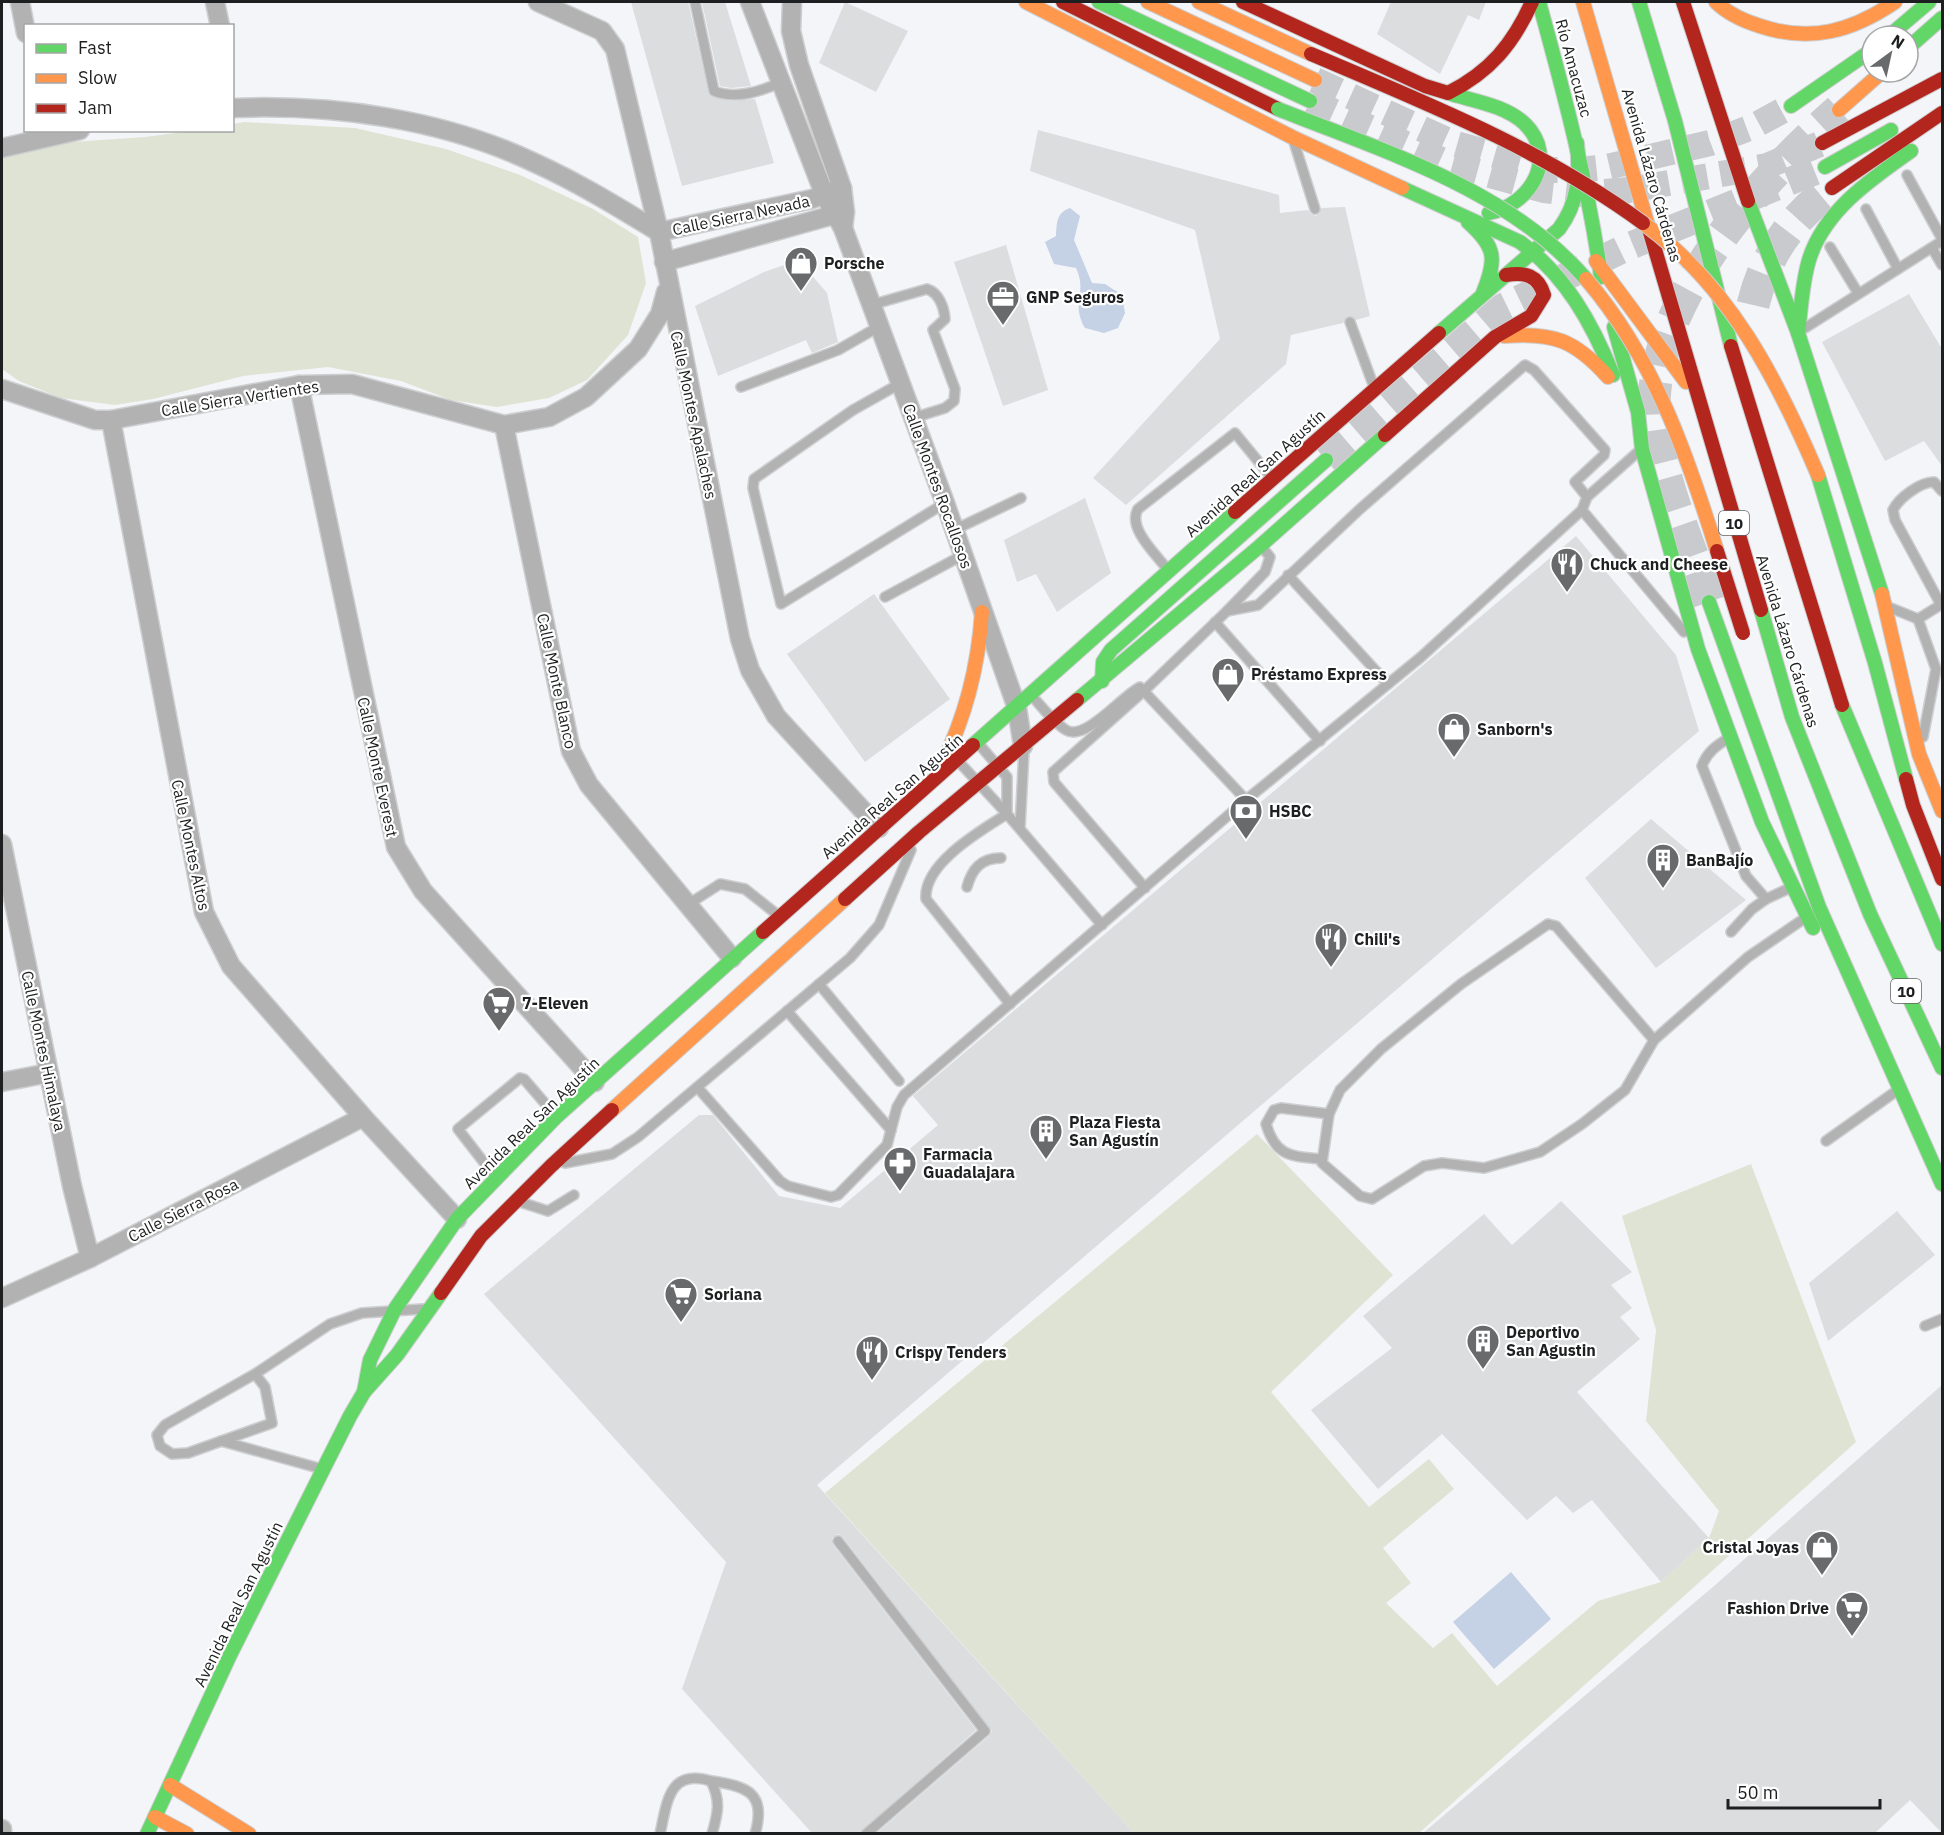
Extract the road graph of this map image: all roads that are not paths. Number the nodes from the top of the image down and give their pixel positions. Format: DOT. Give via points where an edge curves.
graph roads {
  1 [pos="20,2"];
  2 [pos="215,2"];
  3 [pos="538,2"];
  4 [pos="695,2"];
  5 [pos="750,2"];
  6 [pos="792,2"];
  7 [pos="1026,2"];
  8 [pos="1063,2"];
  9 [pos="1099,2"];
  10 [pos="1148,2"];
  11 [pos="1199,2"];
  12 [pos="1243,2"];
  13 [pos="1532,2"];
  14 [pos="1539,2"];
  15 [pos="1583,2"];
  16 [pos="1639,2"];
  17 [pos="1683,2"];
  18 [pos="1716,2"];
  19 [pos="1895,2"];
  20 [pos="1929,2"];
  21 [pos="1942,18"];
  22 [pos="24,24"];
  23 [pos="220,24"];
  24 [pos="1902,24"];
  25 [pos="1920,37"];
  26 [pos="1860,58"];
  27 [pos="1942,79"];
  28 [pos="1315,80"];
  29 [pos="782,82"];
  30 [pos="1869,84"];
  31 [pos="1448,93"];
  32 [pos="1942,98"];
  33 [pos="1310,101"];
  34 [pos="234,104"];
  35 [pos="1791,106"];
  36 [pos="1839,111"];
  37 [pos="1942,113"];
  38 [pos="1942,129"];
  39 [pos="62,132"];
  40 [pos="44,134"];
  41 [pos="1292,137"];
  42 [pos="1577,143"];
  43 [pos="1822,143"];
  44 [pos="2,148"];
  45 [pos="1825,167"];
  46 [pos="1907,175"];
  47 [pos="1832,188"];
  48 [pos="833,192"];
  49 [pos="1315,209"];
  50 [pos="1866,209"];
  51 [pos="1458,214"];
  52 [pos="840,219"];
  53 [pos="658,232"];
  54 [pos="1942,240"];
  55 [pos="1830,247"];
  56 [pos="1932,248"];
  57 [pos="1536,252"];
  58 [pos="1596,261"];
  59 [pos="664,262"];
  60 [pos="1942,265"];
  61 [pos="1898,269"];
  62 [pos="1506,275"];
  63 [pos="668,288"];
  64 [pos="1858,293"];
  65 [pos="1482,295"];
  66 [pos="871,304"];
  67 [pos="1750,316"];
  68 [pos="1350,322"];
  69 [pos="880,326"];
  70 [pos="1798,333"];
  71 [pos="1495,337"];
  72 [pos="1737,369"];
  73 [pos="901,383"];
  74 [pos="299,385"];
  75 [pos="741,387"];
  76 [pos="2,388"];
  77 [pos="1375,389"];
  78 [pos="1619,390"];
  79 [pos="1699,400"];
  80 [pos="913,418"];
  81 [pos="111,420"];
  82 [pos="504,425"];
  83 [pos="1640,442"];
  84 [pos="1326,460"];
  85 [pos="1272,479"];
  86 [pos="1942,491"];
  87 [pos="1587,497"];
  88 [pos="1021,498"];
  89 [pos="945,503"];
  90 [pos="1582,510"];
  91 [pos="954,530"];
  92 [pos="1260,546"];
  93 [pos="963,555"];
  94 [pos="1168,572"];
  95 [pos="1288,575"];
  96 [pos="885,597"];
  97 [pos="1709,602"];
  98 [pos="1942,604"];
  99 [pos="1885,605"];
  100 [pos="1227,611"];
  101 [pos="982,612"];
  102 [pos="1918,619"];
  103 [pos="1215,622"];
  104 [pos="1745,638"];
  105 [pos="1698,650"];
  106 [pos="1875,663"];
  107 [pos="1939,666"];
  108 [pos="1102,681"];
  109 [pos="1388,684"];
  110 [pos="1145,690"];
  111 [pos="1031,695"];
  112 [pos="1017,708"];
  113 [pos="1053,719"];
  114 [pos="1731,736"];
  115 [pos="1320,741"];
  116 [pos="978,743"];
  117 [pos="1023,746"];
  118 [pos="1918,752"];
  119 [pos="957,760"];
  120 [pos="999,766"];
  121 [pos="935,779"];
  122 [pos="979,782"];
  123 [pos="1246,800"];
  124 [pos="1942,811"];
  125 [pos="1007,814"];
  126 [pos="879,828"];
  127 [pos="1020,828"];
  128 [pos="919,832"];
  129 [pos="2,844"];
  130 [pos="1001,858"];
  131 [pos="1942,879"];
  132 [pos="968,887"];
  133 [pos="1793,887"];
  134 [pos="1145,888"];
  135 [pos="1847,891"];
  136 [pos="1766,899"];
  137 [pos="687,905"];
  138 [pos="1870,914"];
  139 [pos="779,916"];
  140 [pos="1807,917"];
  141 [pos="1102,926"];
  142 [pos="1731,932"];
  143 [pos="1942,944"];
  144 [pos="732,958"];
  145 [pos="819,984"];
  146 [pos="1863,1001"];
  147 [pos="1010,1004"];
  148 [pos="787,1011"];
  149 [pos="1654,1040"];
  150 [pos="1942,1068"];
  151 [pos="49,1073"];
  152 [pos="2,1082"];
  153 [pos="595,1082"];
  154 [pos="899,1082"];
  155 [pos="698,1088"];
  156 [pos="1895,1092"];
  157 [pos="1924,1110"];
  158 [pos="1329,1114"];
  159 [pos="363,1117"];
  160 [pos="556,1117"];
  161 [pos="891,1130"];
  162 [pos="1826,1141"];
  163 [pos="1321,1159"];
  164 [pos="551,1166"];
  165 [pos="496,1178"];
  166 [pos="1942,1184"];
  167 [pos="574,1195"];
  168 [pos="515,1200"];
  169 [pos="457,1220"];
  170 [pos="90,1258"];
  171 [pos="2,1298"];
  172 [pos="395,1309"];
  173 [pos="429,1309"];
  174 [pos="1942,1319"];
  175 [pos="1925,1326"];
  176 [pos="255,1374"];
  177 [pos="364,1392"];
  178 [pos="221,1441"];
  179 [pos="322,1469"];
  180 [pos="838,1541"];
  181 [pos="711,1781"];
  182 [pos="170,1785"];
  183 [pos="155,1817"];
  184 [pos="147,1833"];
  185 [pos="187,1833"];
  186 [pos="249,1833"];
  187 [pos="660,1833"];
  188 [pos="712,1833"];
  189 [pos="755,1833"];
  190 [pos="866,1833"];
  1 -- 22 [label="street"];
  2 -- 23 [label="street"];
  3 -- 53 [label="street, Calle Montes Apalaches" via="602,31 611,41"];
  4 -- 29 [label="lane" via="714,92 727,96 765,90"];
  5 -- 29 [label="street, Calle Montes Rocallosos"];
  6 -- 48 [label="street, Calle Montes Rocallosos" via="791,31"];
  7 -- 41 [label="main road"];
  8 -- 104 [label="main road, bridge" via="1278,108 1483,198 1537,232 1583,273 1640,349 1664,400"];
  9 -- 33 [label="main road"];
  10 -- 28 [label="main road"];
  11 -- 106 [label="main road, bridge" via="1527,151 1604,192 1679,251 1742,325 1792,415 1818,475"];
  12 -- 31 [label="main road" via="1425,87"];
  13 -- 31 [label="main road" via="1520,30 1490,70"];
  14 -- 42 [label="main road, Río Amacuzac"];
  15 -- 79 [label="main road, Avenida Lázaro Cárdenas / 10"];
  16 -- 72 [label="main road, Avenida Lázaro Cárdenas" via="1675,122"];
  17 -- 70 [label="main road" via="1752,214"];
  18 -- 19 [label="main road" via="1739,18 1771,31 1802,37 1830,34 1860,24"];
  20 -- 24 [label="main road"];
  21 -- 25 [label="main road"];
  26 -- 35 [label="main road"];
  27 -- 43 [label="main road"];
  29 -- 48 [label="street, Calle Montes Rocallosos"];
  30 -- 36 [label="main road"];
  31 -- 51 [label="main road" via="1516,117 1530,130 1538,149 1538,175 1516,205 1504,212"];
  32 -- 45 [label="main road" via="1867,146"];
  34 -- 53 [label="street, Calle Sierra Nevada" via="329,109 394,119 462,136 533,161"];
  37 -- 47 [label="main road"];
  38 -- 70 [label="main road" via="1896,162 1830,220 1818,237 1809,260"];
  39 -- 40 [label="street"];
  40 -- 44 [label="street"];
  41 -- 49 [label="lane"];
  41 -- 51 [label="main road"];
  42 -- 57 [label="main road, Avenida Real San Agustín" via="1577,203 1569,218"];
  42 -- 58 [label="main road" via="1592,213"];
  46 -- 54 [label="lane"];
  48 -- 52 [label="street, Calle Montes Rocallosos"];
  48 -- 53 [label="street, Calle Sierra Nevada"];
  50 -- 61 [label="lane"];
  51 -- 57 [label="main road" via="1500,231"];
  51 -- 65 [label="main road" via="1484,235 1493,251 1492,270"];
  52 -- 59 [label="street, Calle Sierra Nevada"];
  52 -- 66 [label="street, Calle Montes Rocallosos"];
  53 -- 59 [label="street, Calle Montes Apalaches"];
  54 -- 56 [label="lane"];
  55 -- 64 [label="lane"];
  56 -- 60 [label="lane"];
  56 -- 61 [label="lane"];
  57 -- 62 [label="main road, Avenida Real San Agustín"];
  57 -- 78 [label="main road" via="1577,302"];
  58 -- 79 [label="main road"];
  58 -- 83 [label="main road" via="1633,391"];
  59 -- 63 [label="street, Calle Montes Apalaches"];
  61 -- 64 [label="lane"];
  62 -- 65 [label="main road, Avenida Real San Agustín"];
  62 -- 71 [label="main road, Avenida Real San Agustín" via="1532,275 1541,285 1544,299 1524,322"];
  63 -- 82 [label="street, Calle Sierra Vertientes" via="660,314 638,350 586,397 549,417"];
  63 -- 126 [label="street, Calle Montes Apalaches" via="745,656 776,716"];
  64 -- 70 [label="lane"];
  65 -- 77 [label="main road, Avenida Real San Agustín"];
  66 -- 69 [label="street, Calle Montes Rocallosos"];
  66 -- 80 [label="lane" via="927,289 936,295 942,307 945,319 933,330 956,395 951,405"];
  67 -- 72 [label="main road"];
  68 -- 77 [label="lane"];
  69 -- 73 [label="street, Calle Montes Rocallosos"];
  69 -- 75 [label="lane" via="838,350"];
  70 -- 99 [label="main road"];
  71 -- 78 [label="main road" via="1555,335 1587,354"];
  71 -- 92 [label="main road, Avenida Real San Agustín"];
  72 -- 143 [label="main road, Avenida Lázaro Cárdenas" via="1845,713"];
  73 -- 80 [label="street, Calle Montes Rocallosos"];
  73 -- 89 [label="lane" via="853,410 754,479 781,603"];
  74 -- 81 [label="street, Calle Sierra Vertientes"];
  74 -- 82 [label="street, Calle Sierra Vertientes" via="352,384"];
  74 -- 153 [label="street, Calle Monte Everest" via="396,847 423,891"];
  76 -- 81 [label="street, Calle Sierra Vertientes" via="94,420"];
  77 -- 85 [label="main road, Avenida Real San Agustín"];
  78 -- 83 [label="main road"];
  79 -- 138 [label="main road, Avenida Lázaro Cárdenas / 10" via="1792,717"];
  80 -- 89 [label="street, Calle Montes Rocallosos"];
  81 -- 159 [label="street, Calle Montes Altos" via="204,912 231,966"];
  82 -- 137 [label="street, Calle Monte Blanco" via="571,751 588,785"];
  83 -- 87 [label="lane"];
  83 -- 105 [label="main road"];
  84 -- 108 [label="main road" via="1111,650 1103,662"];
  85 -- 94 [label="main road, Avenida Real San Agustín"];
  85 -- 94 [label="lane" via="1235,433 1138,509 1141,537"];
  86 -- 98 [label="lane" via="1934,482 1923,483 1893,510"];
  87 -- 90 [label="lane"];
  87 -- 95 [label="lane" via="1575,482 1605,450 1534,370 1525,365"];
  88 -- 91 [label="lane"];
  89 -- 91 [label="street, Calle Montes Rocallosos"];
  90 -- 105 [label="lane"];
  90 -- 109 [label="lane"];
  91 -- 93 [label="street, Calle Montes Rocallosos"];
  92 -- 100 [label="lane" via="1270,556 1268,567"];
  92 -- 108 [label="main road, Avenida Real San Agustín"];
  93 -- 96 [label="lane"];
  93 -- 101 [label="street, Calle Montes Rocallosos"];
  94 -- 111 [label="main road, Avenida Real San Agustín"];
  95 -- 100 [label="lane" via="1258,605"];
  95 -- 109 [label="lane"];
  97 -- 146 [label="main road" via="1819,907"];
  98 -- 102 [label="lane"];
  99 -- 102 [label="lane"];
  99 -- 118 [label="main road"];
  100 -- 103 [label="lane"];
  101 -- 112 [label="street, Calle Montes Rocallosos"];
  101 -- 121 [label="main road" via="975,685 964,722"];
  102 -- 107 [label="lane"];
  103 -- 110 [label="lane"];
  103 -- 115 [label="lane"];
  105 -- 114 [label="main road"];
  106 -- 118 [label="main road"];
  106 -- 131 [label="main road" via="1913,806"];
  107 -- 118 [label="lane"];
  108 -- 113 [label="main road, Avenida Real San Agustín"];
  109 -- 115 [label="lane"];
  110 -- 113 [label="lane" via="1139,687 1081,731 1067,732"];
  110 -- 123 [label="lane"];
  110 -- 134 [label="lane" via="1057,766 1052,776"];
  111 -- 112 [label="main road, Avenida Real San Agustín"];
  111 -- 113 [label="lane"];
  112 -- 116 [label="main road, Avenida Real San Agustín"];
  112 -- 117 [label="street, Calle Montes Rocallosos"];
  113 -- 117 [label="main road, Avenida Real San Agustín"];
  114 -- 133 [label="main road" via="1762,822"];
  114 -- 136 [label="lane" via="1705,758 1702,766 1746,876"];
  115 -- 123 [label="lane"];
  116 -- 119 [label="main road, Avenida Real San Agustín"];
  116 -- 120 [label="lane"];
  117 -- 120 [label="main road, Avenida Real San Agustín"];
  117 -- 127 [label="lane"];
  118 -- 124 [label="main road"];
  119 -- 121 [label="main road, Avenida Real San Agustín"];
  119 -- 122 [label="lane"];
  120 -- 122 [label="main road, Avenida Real San Agustín"];
  120 -- 125 [label="lane" via="1007,777"];
  121 -- 126 [label="main road, Avenida Real San Agustín"];
  122 -- 125 [label="lane"];
  122 -- 128 [label="main road, Avenida Real San Agustín"];
  123 -- 134 [label="lane"];
  125 -- 127 [label="lane"];
  125 -- 147 [label="lane" via="945,860 928,878 925,890 926,899"];
  126 -- 139 [label="main road, Avenida Real San Agustín"];
  127 -- 141 [label="lane"];
  128 -- 145 [label="lane" via="879,925 850,958"];
  128 -- 164 [label="main road, Avenida Real San Agustín"];
  129 -- 151 [label="street, Calle Montes Himalaya"];
  130 -- 132 [label="lane" via="981,862"];
  133 -- 136 [label="lane"];
  133 -- 140 [label="main road"];
  134 -- 141 [label="lane"];
  135 -- 138 [label="main road"];
  136 -- 142 [label="lane"];
  137 -- 139 [label="lane" via="720,884 746,889"];
  137 -- 144 [label="street, Calle Monte Blanco"];
  138 -- 150 [label="main road, Avenida Lázaro Cárdenas / 10"];
  139 -- 144 [label="main road, Avenida Real San Agustín"];
  140 -- 149 [label="lane" via="1748,957"];
  140 -- 156 [label="main road"];
  141 -- 147 [label="lane"];
  144 -- 153 [label="main road, Avenida Real San Agustín"];
  145 -- 148 [label="lane"];
  145 -- 154 [label="lane"];
  146 -- 157 [label="main road"];
  146 -- 166 [label="main road"];
  147 -- 161 [label="lane" via="904,1095"];
  148 -- 155 [label="lane"];
  148 -- 161 [label="lane"];
  149 -- 158 [label="lane" via="1554,925 1548,924 1507,950 1381,1049 1340,1090"];
  149 -- 163 [label="lane" via="1625,1090 1540,1152 1484,1168 1442,1163 1424,1166 1372,1198 1360,1196 1324,1166"];
  151 -- 152 [label="street"];
  151 -- 170 [label="street, Calle Montes Himalaya"];
  153 -- 160 [label="main road, Avenida Real San Agustín"];
  155 -- 161 [label="lane" via="780,1181 831,1197 838,1195 887,1145"];
  155 -- 164 [label="lane" via="612,1154"];
  156 -- 162 [label="lane"];
  156 -- 166 [label="main road"];
  158 -- 163 [label="lane"];
  158 -- 163 [label="lane" via="1281,1108 1274,1110 1266,1124 1275,1145 1288,1156"];
  159 -- 169 [label="street, Calle Montes Altos"];
  159 -- 170 [label="street, Calle Sierra Rosa"];
  160 -- 165 [label="main road, Avenida Real San Agustín"];
  160 -- 165 [label="lane" via="520,1078 458,1129"];
  164 -- 168 [label="main road, Avenida Real San Agustín"];
  165 -- 169 [label="main road, Avenida Real San Agustín"];
  167 -- 168 [label="lane" via="548,1210"];
  168 -- 173 [label="main road, Avenida Real San Agustín" via="481,1236"];
  169 -- 172 [label="main road, Avenida Real San Agustín"];
  170 -- 171 [label="street, Calle Sierra Rosa"];
  172 -- 173 [label="lane"];
  172 -- 176 [label="lane" via="353,1315 330,1324"];
  172 -- 177 [label="main road, Avenida Real San Agustín" via="370,1360"];
  173 -- 177 [label="main road, Avenida Real San Agustín" via="387,1369"];
  174 -- 175 [label="lane"];
  176 -- 178 [label="lane" via="264,1388 272,1423"];
  176 -- 178 [label="lane" via="165,1425 157,1435 160,1446 172,1454 188,1453"];
  177 -- 179 [label="main road, Avenida Real San Agustín"];
  178 -- 179 [label="lane"];
  179 -- 182 [label="main road, Avenida Real San Agustín"];
  180 -- 190 [label="lane" via="985,1731"];
  181 -- 187 [label="lane" via="694,1776 680,1781 668,1797"];
  181 -- 188 [label="lane" via="719,1810"];
  181 -- 189 [label="lane" via="733,1784 754,1796 761,1813"];
  182 -- 183 [label="main road, Avenida Real San Agustín"];
  182 -- 186 [label="main road"];
  183 -- 184 [label="main road, Avenida Real San Agustín"];
  183 -- 185 [label="main road"];
}
